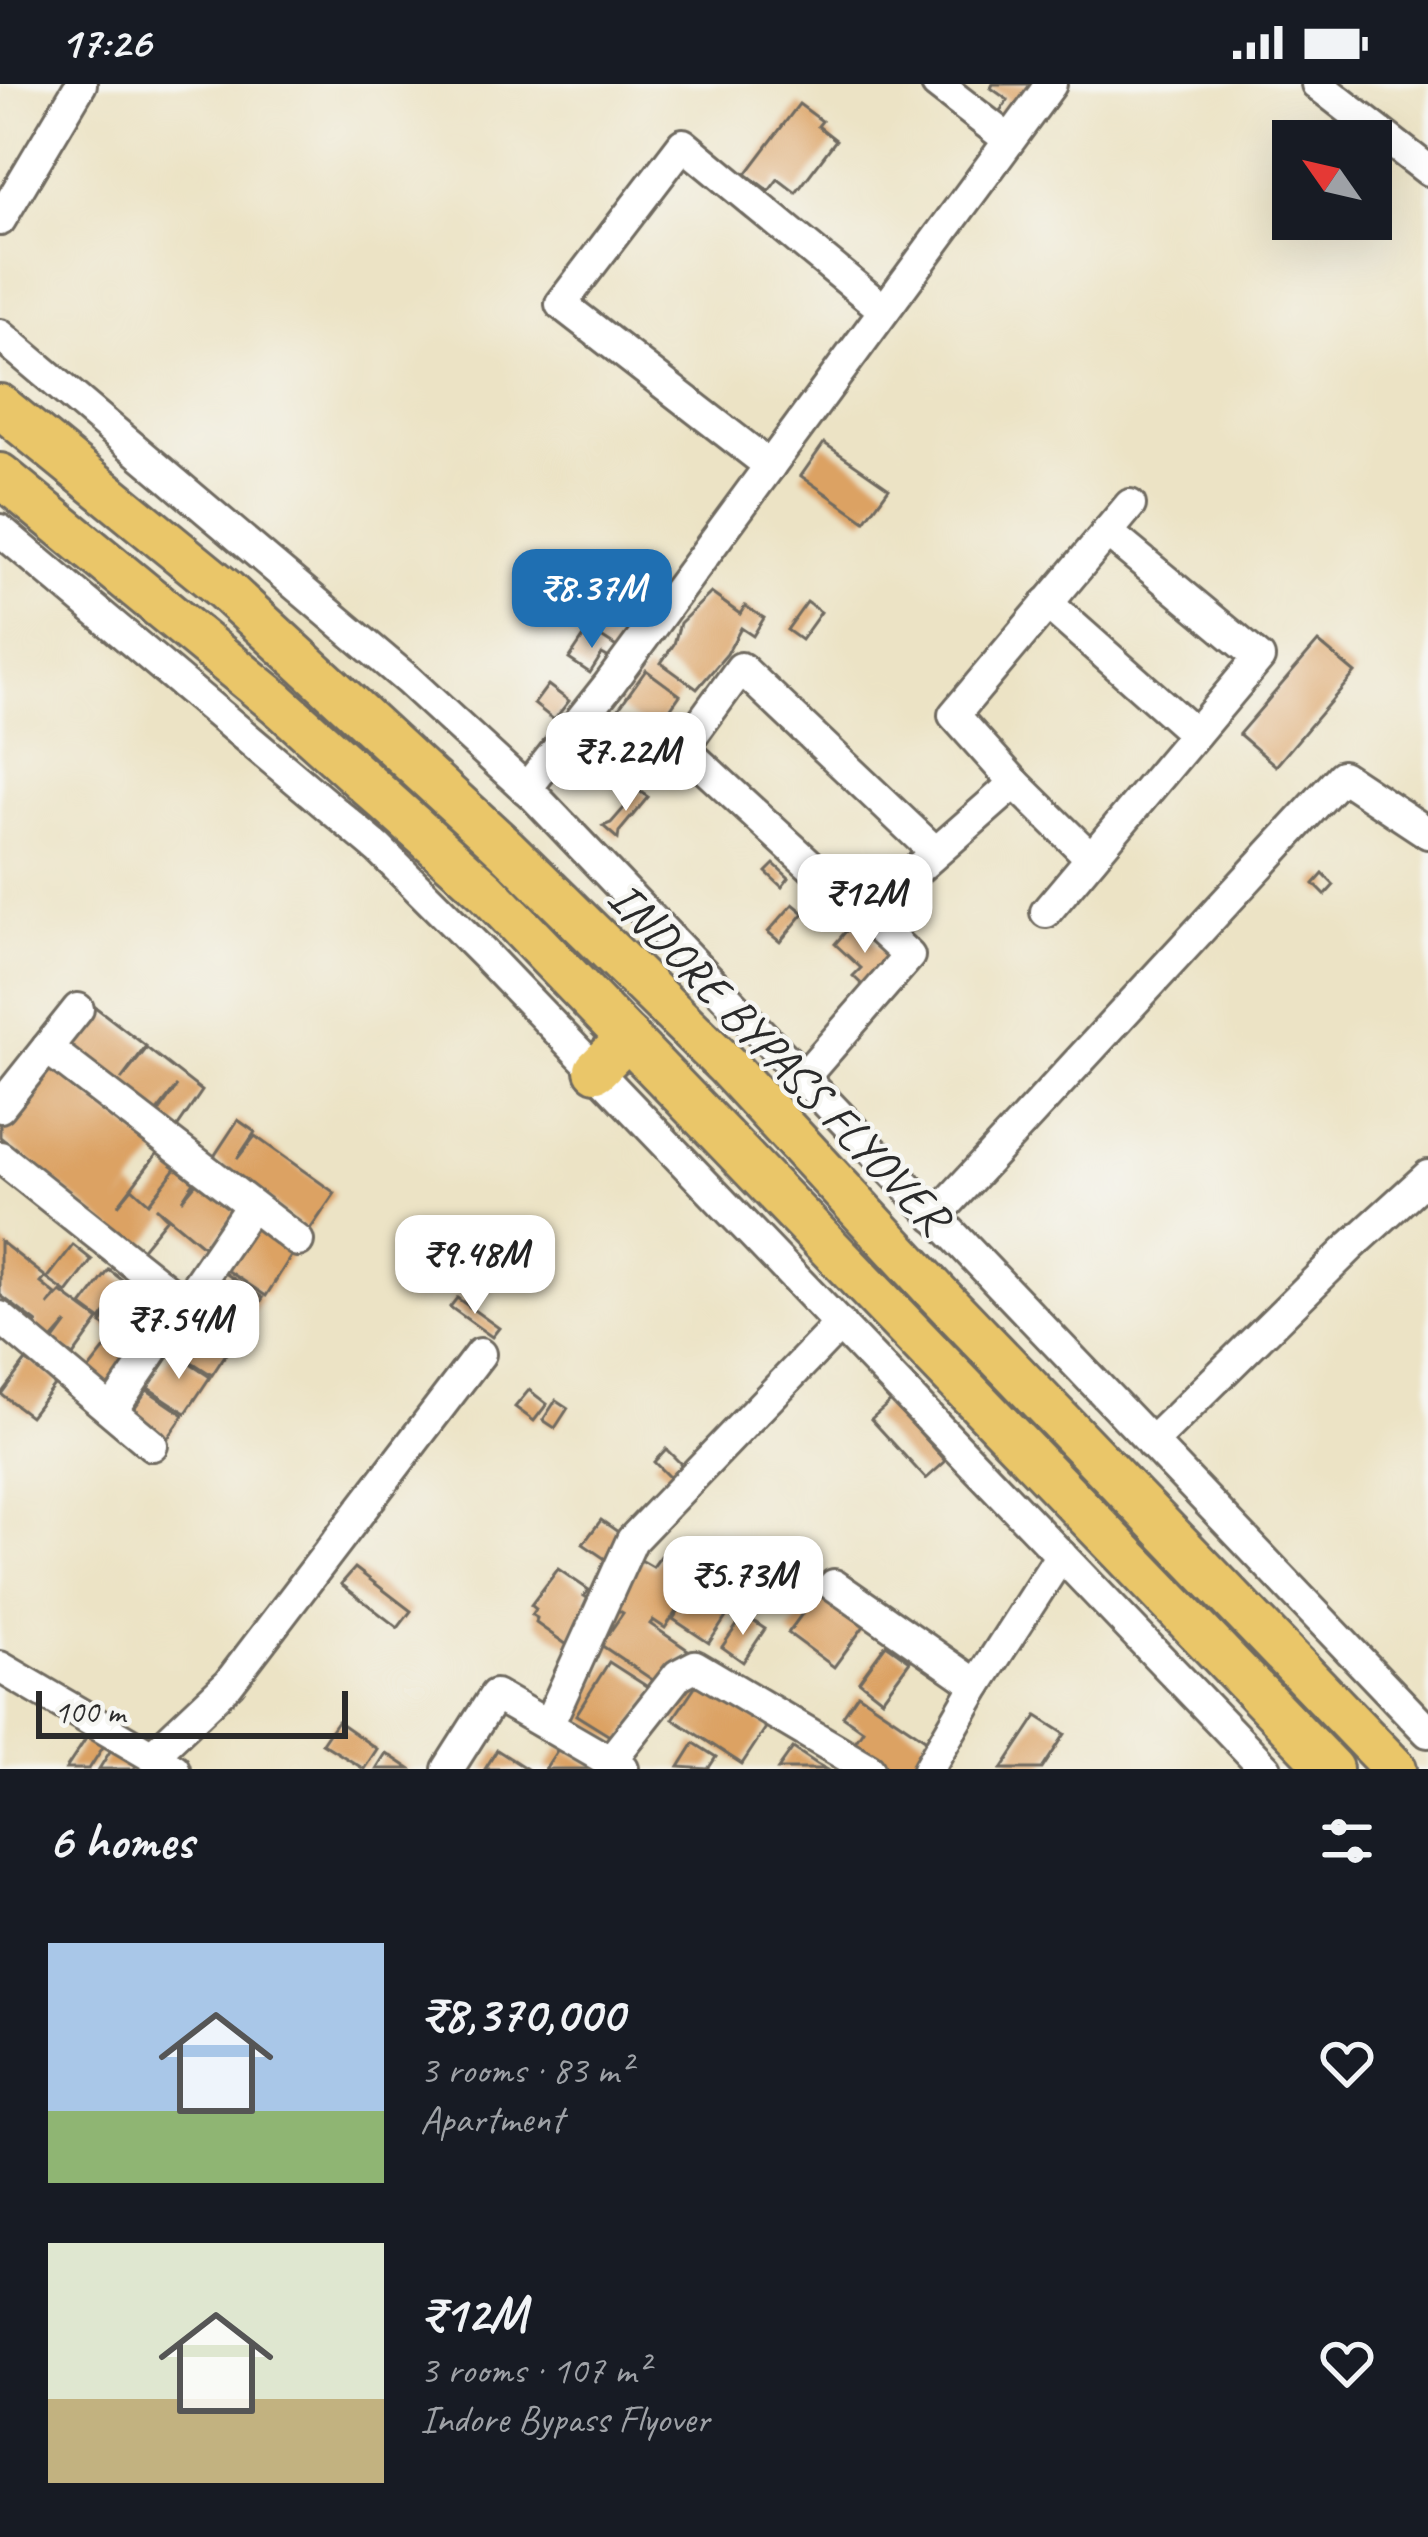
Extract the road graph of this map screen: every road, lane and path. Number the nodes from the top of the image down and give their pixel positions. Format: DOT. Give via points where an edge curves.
graph roads {
  1 [pos="81,84"];
  2 [pos="937,84"];
  3 [pos="1051,84"];
  4 [pos="1317,84"];
  5 [pos="1009,140"];
  6 [pos="1428,170"];
  7 [pos="0,220"];
  8 [pos="884,310"];
  9 [pos="0,335"];
  10 [pos="0,406"];
  11 [pos="770,466"];
  12 [pos="0,475"];
  13 [pos="1130,505"];
  14 [pos="0,530"];
  15 [pos="1107,532"];
  16 [pos="1047,603"];
  17 [pos="1195,734"];
  18 [pos="1015,783"];
  19 [pos="526,789"];
  20 [pos="1428,833"];
  21 [pos="934,851"];
  22 [pos="1091,858"];
  23 [pos="1046,912"];
  24 [pos="865,915"];
  25 [pos="78,1009"];
  26 [pos="628,1038"];
  27 [pos="47,1048"];
  28 [pos="596,1070"];
  29 [pos="803,1078"];
  30 [pos="0,1107"];
  31 [pos="1,1159"];
  32 [pos="1428,1176"];
  33 [pos="251,1206"];
  34 [pos="935,1217"];
  35 [pos="298,1241"];
  36 [pos="186,1305"];
  37 [pos="0,1317"];
  38 [pos="840,1324"];
  39 [pos="480,1354"];
  40 [pos="112,1410"];
  41 [pos="1151,1443"];
  42 [pos="152,1445"];
  43 [pos="1061,1555"];
  44 [pos="834,1585"];
  45 [pos="0,1667"];
  46 [pos="977,1685"];
  47 [pos="549,1723"];
  48 [pos="1428,1732"];
  49 [pos="163,1762"];
  50 [pos="617,1764"];
  51 [pos="448,1769"];
  52 [pos="868,1769"];
  53 [pos="928,1769"];
  54 [pos="1266,1769"];
  55 [pos="1331,1769"];
  56 [pos="1395,1769"];
  1 -- 7 [label="street"];
  2 -- 5 [label="street"];
  3 -- 5 [label="street"];
  4 -- 6 [label="street"];
  5 -- 8 [label="street"];
  8 -- 11 [label="street"];
  8 -- 11 [label="street" via="682,144 574,286 561,304"];
  9 -- 19 [label="street"];
  10 -- 56 [label="highway, INDORE BYPASS FLYOVER" via="225,590 579,921"];
  11 -- 19 [label="street"];
  12 -- 26 [label="highway, INDORE BYPASS FLYOVER" via="333,752 486,891"];
  13 -- 15 [label="street"];
  14 -- 28 [label="street" via="379,849"];
  15 -- 16 [label="street"];
  15 -- 17 [label="street" via="1259,658"];
  16 -- 17 [label="street"];
  16 -- 18 [label="street" via="954,715"];
  17 -- 22 [label="street"];
  18 -- 21 [label="street"];
  18 -- 22 [label="street"];
  19 -- 29 [label="street"];
  20 -- 34 [label="street" via="1342,776"];
  21 -- 24 [label="street"];
  21 -- 24 [label="street" via="741,668 682,748"];
  22 -- 23 [label="street"];
  24 -- 29 [label="street" via="909,956"];
  25 -- 27 [label="street"];
  26 -- 28 [label="highway"];
  26 -- 55 [label="highway, INDORE BYPASS FLYOVER"];
  27 -- 30 [label="street"];
  27 -- 33 [label="street"];
  28 -- 38 [label="street"];
  29 -- 34 [label="street"];
  31 -- 36 [label="street"];
  32 -- 41 [label="street"];
  33 -- 35 [label="street"];
  33 -- 36 [label="street"];
  34 -- 41 [label="street"];
  36 -- 40 [label="street"];
  37 -- 40 [label="street"];
  38 -- 43 [label="street"];
  38 -- 47 [label="street" via="632,1540"];
  39 -- 49 [label="street"];
  40 -- 42 [label="street"];
  41 -- 48 [label="street"];
  43 -- 46 [label="street"];
  43 -- 54 [label="street"];
  44 -- 46 [label="street"];
  45 -- 49 [label="street"];
  46 -- 53 [label="street"];
  47 -- 50 [label="street"];
  47 -- 51 [label="street" via="495,1695"];
  50 -- 52 [label="street" via="678,1675 695,1666"];
}
